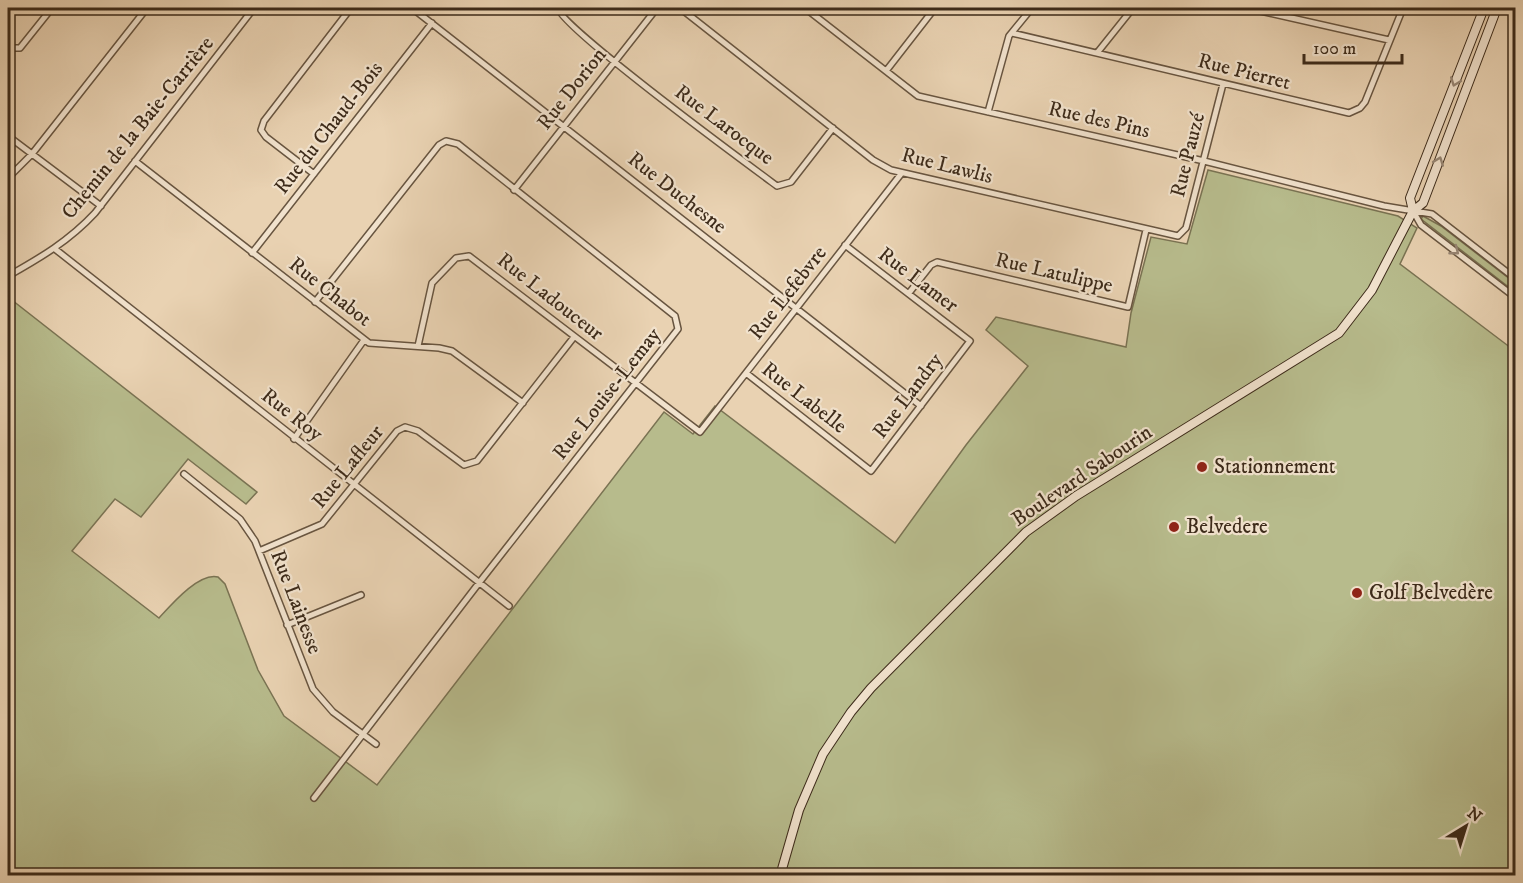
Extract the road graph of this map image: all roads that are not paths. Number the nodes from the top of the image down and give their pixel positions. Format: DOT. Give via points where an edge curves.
graph roads {
  1 [pos="52,8"];
  2 [pos="147,8"];
  3 [pos="254,8"];
  4 [pos="351,8"];
  5 [pos="412,8"];
  6 [pos="558,8"];
  7 [pos="657,8"];
  8 [pos="680,8"];
  9 [pos="805,8"];
  10 [pos="1032,8"];
  11 [pos="1133,8"];
  12 [pos="1247,8"];
  13 [pos="1403,8"];
  14 [pos="1484,8"];
  15 [pos="1497,8"];
  16 [pos="932,9"];
  17 [pos="432,23"];
  18 [pos="1012,33"];
  19 [pos="1389,40"];
  20 [pos="8,48"];
  21 [pos="1097,53"];
  22 [pos="614,62"];
  23 [pos="886,71"];
  24 [pos="1223,84"];
  25 [pos="988,112"];
  26 [pos="563,127"];
  27 [pos="833,128"];
  28 [pos="8,135"];
  29 [pos="32,154"];
  30 [pos="135,160"];
  31 [pos="1204,161"];
  32 [pos="314,174"];
  33 [pos="901,174"];
  34 [pos="8,178"];
  35 [pos="514,190"];
  36 [pos="100,206"];
  37 [pos="1413,212"];
  38 [pos="1146,230"];
  39 [pos="1183,234"];
  40 [pos="845,245"];
  41 [pos="55,249"];
  42 [pos="252,253"];
  43 [pos="8,276"];
  44 [pos="1515,279"];
  45 [pos="909,292"];
  46 [pos="1515,298"];
  47 [pos="315,302"];
  48 [pos="796,308"];
  49 [pos="574,337"];
  50 [pos="364,340"];
  51 [pos="970,341"];
  52 [pos="417,346"];
  53 [pos="746,373"];
  54 [pos="636,385"];
  55 [pos="523,403"];
  56 [pos="921,406"];
  57 [pos="700,432"];
  58 [pos="294,439"];
  59 [pos="871,471"];
  60 [pos="184,474"];
  61 [pos="354,486"];
  62 [pos="259,551"];
  63 [pos="478,584"];
  64 [pos="361,595"];
  65 [pos="509,606"];
  66 [pos="288,625"];
  67 [pos="362,734"];
  68 [pos="376,744"];
  69 [pos="315,798"];
  70 [pos="780,876"];
  1 -- 20 [label="street" via="20,48"];
  2 -- 29 [label="street"];
  3 -- 30 [label="street, Chemin de la Baie-Carrière"];
  4 -- 32 [label="street" via="261,130"];
  5 -- 17 [label="street, Rue Duchesne"];
  6 -- 22 [label="street" via="562,18"];
  7 -- 22 [label="street, Rue Dorion"];
  8 -- 27 [label="street, Rue Lawlis"];
  9 -- 23 [label="street, Rue des Pins"];
  10 -- 18 [label="street"];
  11 -- 21 [label="street"];
  12 -- 19 [label="street"];
  13 -- 19 [label="street, Rue Pierret"];
  14 -- 37 [label="street, Boulevard Sabourin, one-way" via="1410,198"];
  37 -- 15 [label="street, Boulevard Sabourin, one-way" via="1423,203"];
  16 -- 23 [label="street"];
  17 -- 26 [label="street, Rue Duchesne"];
  17 -- 32 [label="street, Rue du Chaud-Bois"];
  18 -- 21 [label="street, Rue Pierret"];
  18 -- 25 [label="street"];
  19 -- 24 [label="street, Rue Pierret" via="1365,102 1349,113"];
  21 -- 24 [label="street, Rue Pierret"];
  22 -- 26 [label="street, Rue Dorion"];
  22 -- 27 [label="street, Rue Larocque" via="777,186 791,182"];
  23 -- 25 [label="street, Rue des Pins" via="918,96"];
  24 -- 31 [label="street, Rue Pauzé"];
  25 -- 31 [label="street, Rue des Pins"];
  26 -- 35 [label="street, Rue Dorion"];
  26 -- 48 [label="street, Rue Duchesne"];
  27 -- 33 [label="street, Rue Lawlis" via="873,160"];
  28 -- 29 [label="street"];
  29 -- 34 [label="street"];
  29 -- 36 [label="street"];
  30 -- 36 [label="street, Chemin de la Baie-Carrière"];
  30 -- 42 [label="street, Rue Chabot"];
  31 -- 37 [label="street, Rue des Pins"];
  31 -- 39 [label="street, Rue Pauzé"];
  32 -- 42 [label="street, Rue du Chaud-Bois"];
  33 -- 38 [label="street, Rue Lawlis"];
  33 -- 40 [label="street, Rue Lefebvre"];
  35 -- 47 [label="street, Rue Louise-Lemay" via="458,144 446,141"];
  35 -- 54 [label="street, Rue Louise-Lemay" via="675,316 678,329 674,337"];
  36 -- 41 [label="street, Chemin de la Baie-Carrière" via="78,232"];
  37 -- 44 [label="street, Rue des Pins" via="1432,214"];
  37 -- 46 [label="street, one-way" via="1421,225"];
  37 -- 70 [label="street, Boulevard Sabourin" via="1372,290 1339,333 1076,496 1026,532 871,688 823,754 799,810"];
  38 -- 39 [label="street, Rue Lawlis"];
  38 -- 45 [label="street, Rue Latulippe" via="1128,307 937,262"];
  40 -- 45 [label="street, Rue Lamer"];
  40 -- 48 [label="street, Rue Lefebvre"];
  41 -- 43 [label="street, Chemin de la Baie-Carrière"];
  41 -- 58 [label="street, Rue Roy"];
  42 -- 47 [label="street, Rue Chabot"];
  45 -- 51 [label="street, Rue Lamer"];
  47 -- 50 [label="street, Rue Chabot"];
  48 -- 53 [label="street, Rue Lefebvre"];
  48 -- 56 [label="street, Rue Duchesne"];
  49 -- 52 [label="street, Rue Ladouceur" via="469,256 456,258 432,283"];
  49 -- 54 [label="street, Rue Ladouceur"];
  49 -- 55 [label="street, Rue Lafleur"];
  50 -- 52 [label="street, Rue Chabot" via="377,346"];
  50 -- 58 [label="street"];
  51 -- 56 [label="street, Rue Landry"];
  52 -- 55 [label="street, Rue Chabot" via="452,351"];
  53 -- 57 [label="street, Rue Lefebvre"];
  53 -- 59 [label="street, Rue Labelle"];
  54 -- 57 [label="street, Rue Ladouceur"];
  54 -- 63 [label="street, Rue Louise-Lemay"];
  55 -- 61 [label="street, Rue Lafleur" via="477,461 464,465 418,431 405,427 397,431"];
  56 -- 59 [label="street, Rue Landry"];
  58 -- 61 [label="street, Rue Roy"];
  60 -- 62 [label="street, Rue Lainesse" via="243,522"];
  61 -- 62 [label="street, Rue Lafleur" via="318,527"];
  61 -- 63 [label="street, Rue Roy"];
  62 -- 66 [label="street, Rue Lainesse"];
  63 -- 65 [label="street, Rue Roy"];
  63 -- 67 [label="street, Rue Louise-Lemay"];
  64 -- 66 [label="street"];
  66 -- 67 [label="street, Rue Lainesse" via="315,694"];
  67 -- 68 [label="street, Rue Lainesse"];
  67 -- 69 [label="street, Rue Louise-Lemay"];
}
